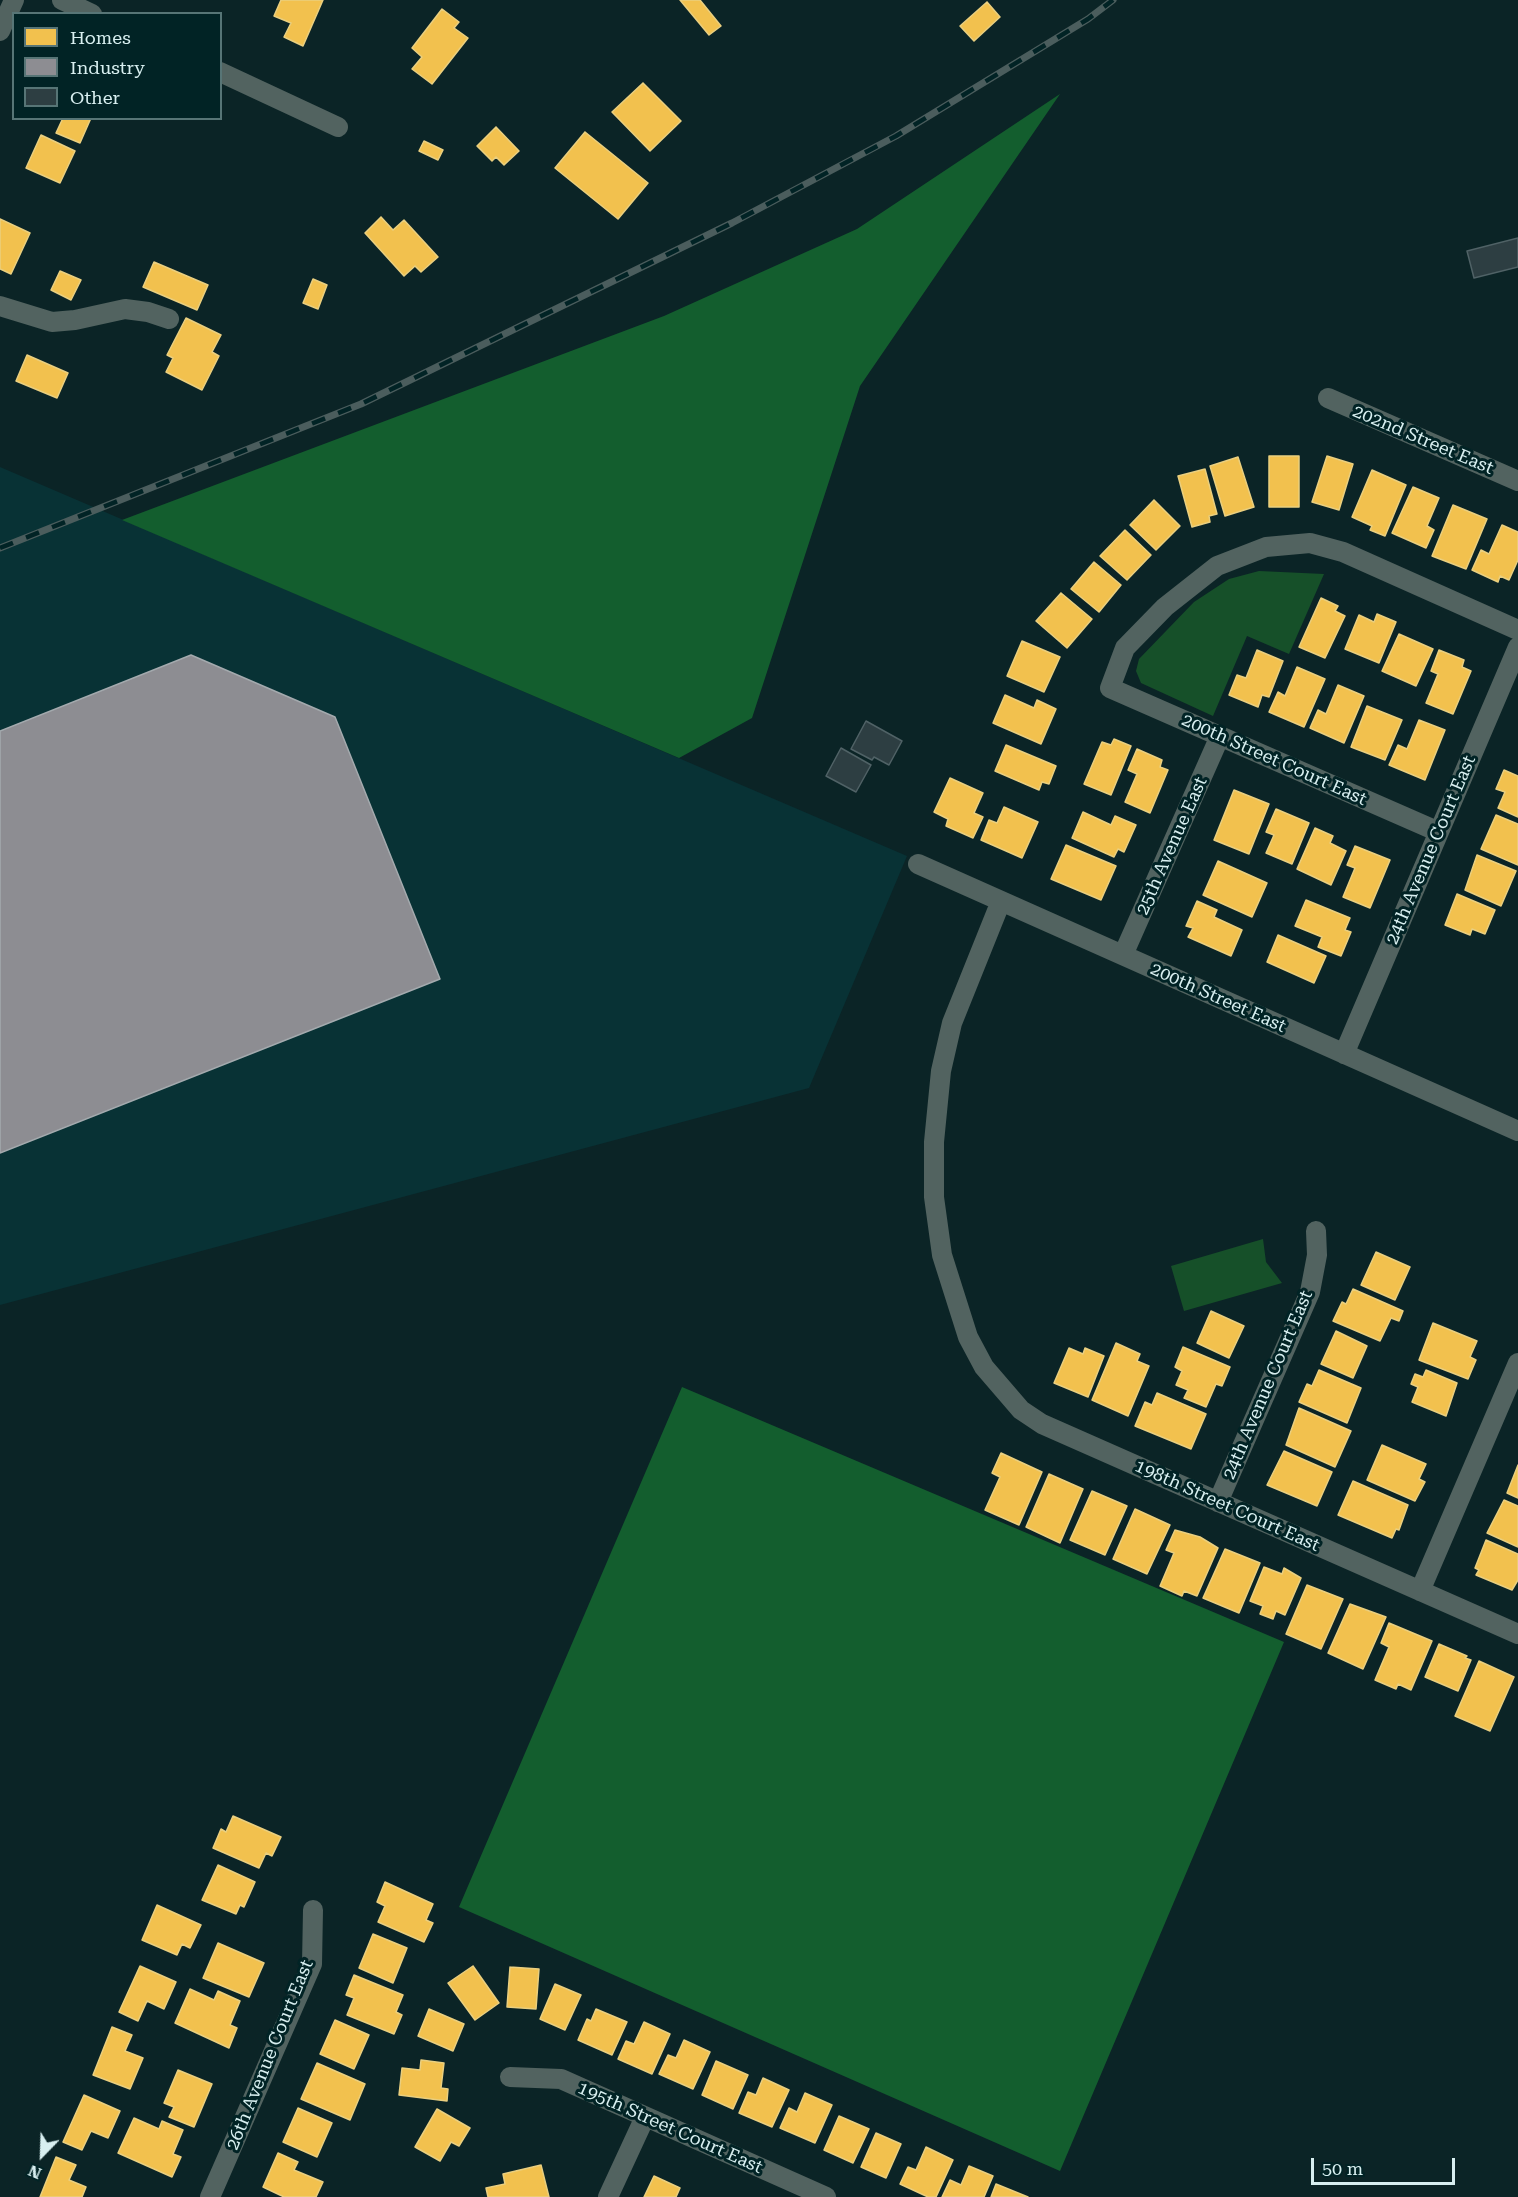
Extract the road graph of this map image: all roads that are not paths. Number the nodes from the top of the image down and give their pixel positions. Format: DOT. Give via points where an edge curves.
graph roads {
  1 [pos="14,0"];
  2 [pos="62,0"];
  3 [pos="88,12"];
  4 [pos="0,31"];
  5 [pos="222,73"];
  6 [pos="338,127"];
  7 [pos="0,306"];
  8 [pos="169,319"];
  9 [pos="1328,398"];
  10 [pos="1518,481"];
  11 [pos="1518,630"];
  12 [pos="1518,647"];
  13 [pos="1220,736"];
  14 [pos="1439,832"];
  15 [pos="918,864"];
  16 [pos="1001,901"];
  17 [pos="1123,956"];
  18 [pos="1344,1054"];
  19 [pos="1518,1131"];
  20 [pos="1316,1231"];
  21 [pos="1518,1363"];
  22 [pos="1218,1502"];
  23 [pos="1420,1591"];
  24 [pos="1518,1634"];
  25 [pos="313,1910"];
  26 [pos="510,2077"];
  27 [pos="645,2117"];
  28 [pos="210,2197"];
  29 [pos="609,2197"];
  30 [pos="826,2197"];
  1 -- 4 [label="street"];
  2 -- 3 [label="street"];
  5 -- 6 [label="street"];
  7 -- 8 [label="street" via="52,322 125,309"];
  9 -- 10 [label="street, 202nd Street East"];
  11 -- 13 [label="street, 200th Street Court East" via="1343,552 1310,543 1266,547 1217,566 1165,607 1125,648 1110,688"];
  12 -- 14 [label="street, 24th Avenue Court East"];
  13 -- 14 [label="street, 200th Street Court East"];
  13 -- 17 [label="street, 25th Avenue East"];
  14 -- 18 [label="street, 24th Avenue Court East"];
  15 -- 16 [label="street, 200th Street East"];
  16 -- 17 [label="street, 200th Street East"];
  16 -- 22 [label="street, 198th Street Court East" via="952,1023 935,1125 934,1197 942,1255 968,1337 984,1367 1004,1391 1041,1424"];
  17 -- 18 [label="street, 200th Street East"];
  18 -- 19 [label="street, 200th Street East"];
  20 -- 22 [label="street, 24th Avenue Court East" via="1317,1255 1310,1292"];
  21 -- 23 [label="street"];
  22 -- 23 [label="street, 198th Street Court East"];
  23 -- 24 [label="street, 198th Street Court East"];
  25 -- 28 [label="street, 26th Avenue Court East" via="312,1964"];
  26 -- 27 [label="street, 195th Street Court East" via="561,2079"];
  27 -- 29 [label="street"];
  27 -- 30 [label="street, 195th Street Court East"];
}
